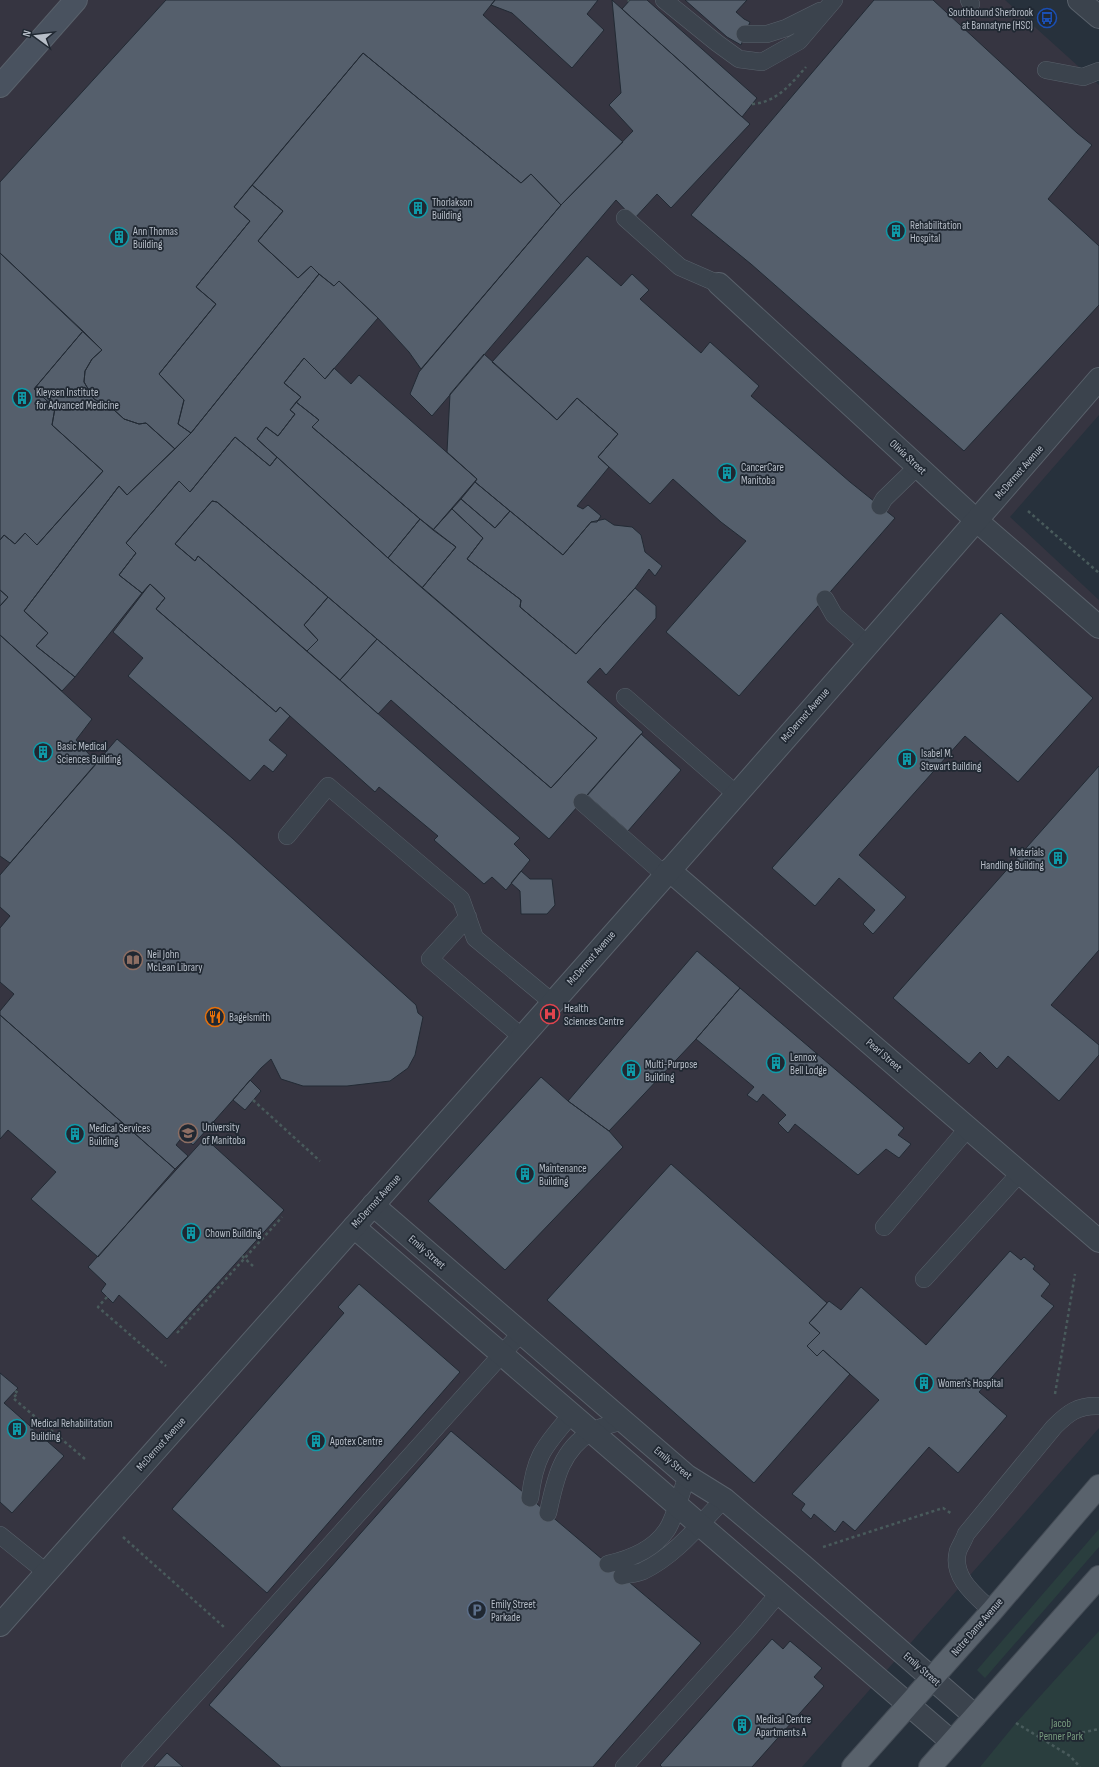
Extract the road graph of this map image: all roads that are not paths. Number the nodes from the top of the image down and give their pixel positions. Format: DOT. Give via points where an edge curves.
graph roads {
  1 [pos="76,0"];
  2 [pos="664,0"];
  3 [pos="1079,0"];
  4 [pos="830,4"];
  5 [pos="1099,17"];
  6 [pos="745,34"];
  7 [pos="1046,70"];
  8 [pos="1099,71"];
  9 [pos="0,86"];
  10 [pos="624,218"];
  11 [pos="719,284"];
  12 [pos="1099,379"];
  13 [pos="918,466"];
  14 [pos="880,506"];
  15 [pos="977,521"];
  16 [pos="825,598"];
  17 [pos="1099,627"];
  18 [pos="868,644"];
  19 [pos="625,697"];
  20 [pos="736,794"];
  21 [pos="582,802"];
  22 [pos="287,836"];
  23 [pos="667,872"];
  24 [pos="468,917"];
  25 [pos="552,1002"];
  26 [pos="522,1037"];
  27 [pos="968,1128"];
  28 [pos="1020,1173"];
  29 [pos="373,1205"];
  30 [pos="354,1227"];
  31 [pos="884,1227"];
  32 [pos="1099,1241"];
  33 [pos="924,1279"];
  34 [pos="521,1333"];
  35 [pos="502,1355"];
  36 [pos="1099,1406"];
  37 [pos="571,1415"];
  38 [pos="623,1421"];
  39 [pos="591,1431"];
  40 [pos="687,1476"];
  41 [pos="1099,1486"];
  42 [pos="530,1498"];
  43 [pos="724,1499"];
  44 [pos="677,1505"];
  45 [pos="548,1513"];
  46 [pos="700,1525"];
  47 [pos="0,1535"];
  48 [pos="608,1564"];
  49 [pos="47,1573"];
  50 [pos="622,1576"];
  51 [pos="1099,1578"];
  52 [pos="779,1593"];
  53 [pos="992,1611"];
  54 [pos="0,1625"];
  55 [pos="932,1678"];
  56 [pos="909,1705"];
  57 [pos="975,1716"];
  58 [pos="952,1742"];
  59 [pos="130,1767"];
  60 [pos="624,1767"];
  61 [pos="853,1767"];
  62 [pos="930,1767"];
  1 -- 9 [label="main road"];
  2 -- 4 [label="lane" via="739,59 762,62 800,41"];
  3 -- 5 [label="street"];
  4 -- 6 [label="lane" via="786,28 767,34"];
  7 -- 8 [label="lane" via="1083,77"];
  10 -- 11 [label="lane" via="680,267"];
  11 -- 13 [label="street, Olivia Street"];
  12 -- 15 [label="street, McDermot Avenue"];
  13 -- 14 [label="lane"];
  13 -- 15 [label="street, Olivia Street"];
  15 -- 17 [label="street, Olivia Street"];
  15 -- 18 [label="street, McDermot Avenue"];
  16 -- 18 [label="lane" via="834,615"];
  18 -- 20 [label="street, McDermot Avenue"];
  19 -- 20 [label="lane"];
  20 -- 23 [label="street, McDermot Avenue"];
  21 -- 23 [label="lane"];
  22 -- 24 [label="lane" via="328,786 462,900"];
  23 -- 25 [label="street, McDermot Avenue"];
  23 -- 27 [label="street, Pearl Street"];
  24 -- 25 [label="lane" via="475,938"];
  24 -- 26 [label="lane" via="430,959"];
  25 -- 26 [label="street, McDermot Avenue"];
  26 -- 29 [label="street, McDermot Avenue"];
  27 -- 28 [label="street, Pearl Street"];
  27 -- 31 [label="lane"];
  28 -- 32 [label="street, Pearl Street"];
  28 -- 33 [label="lane"];
  29 -- 30 [label="street, McDermot Avenue"];
  29 -- 34 [label="street, Emily Street"];
  30 -- 35 [label="street"];
  30 -- 49 [label="street, McDermot Avenue"];
  34 -- 35 [label="lane"];
  34 -- 38 [label="street, Emily Street"];
  35 -- 37 [label="street"];
  35 -- 59 [label="lane"];
  36 -- 53 [label="lane" via="1088,1406 1068,1413 966,1534 958,1552 957,1568 974,1594"];
  37 -- 39 [label="street"];
  37 -- 42 [label="lane" via="541,1452"];
  38 -- 39 [label="lane"];
  38 -- 40 [label="street, Emily Street"];
  39 -- 44 [label="street"];
  39 -- 45 [label="lane" via="571,1449 560,1465"];
  40 -- 43 [label="street, Emily Street"];
  40 -- 44 [label="lane"];
  41 -- 53 [label="main road, Notre Dame Avenue"];
  43 -- 46 [label="lane"];
  43 -- 55 [label="street, Emily Street"];
  44 -- 46 [label="street"];
  44 -- 48 [label="lane" via="667,1530 657,1542 628,1560"];
  46 -- 50 [label="lane" via="683,1543 655,1564"];
  46 -- 52 [label="street"];
  47 -- 49 [label="lane"];
  49 -- 54 [label="street, McDermot Avenue"];
  51 -- 57 [label="main road"];
  52 -- 56 [label="street"];
  52 -- 60 [label="lane"];
  53 -- 55 [label="main road, Notre Dame Avenue"];
  55 -- 56 [label="main road, Notre Dame Avenue"];
  55 -- 57 [label="street, Emily Street"];
  56 -- 58 [label="street"];
  56 -- 61 [label="main road, Notre Dame Avenue"];
  57 -- 58 [label="main road"];
  58 -- 62 [label="main road"];
}
